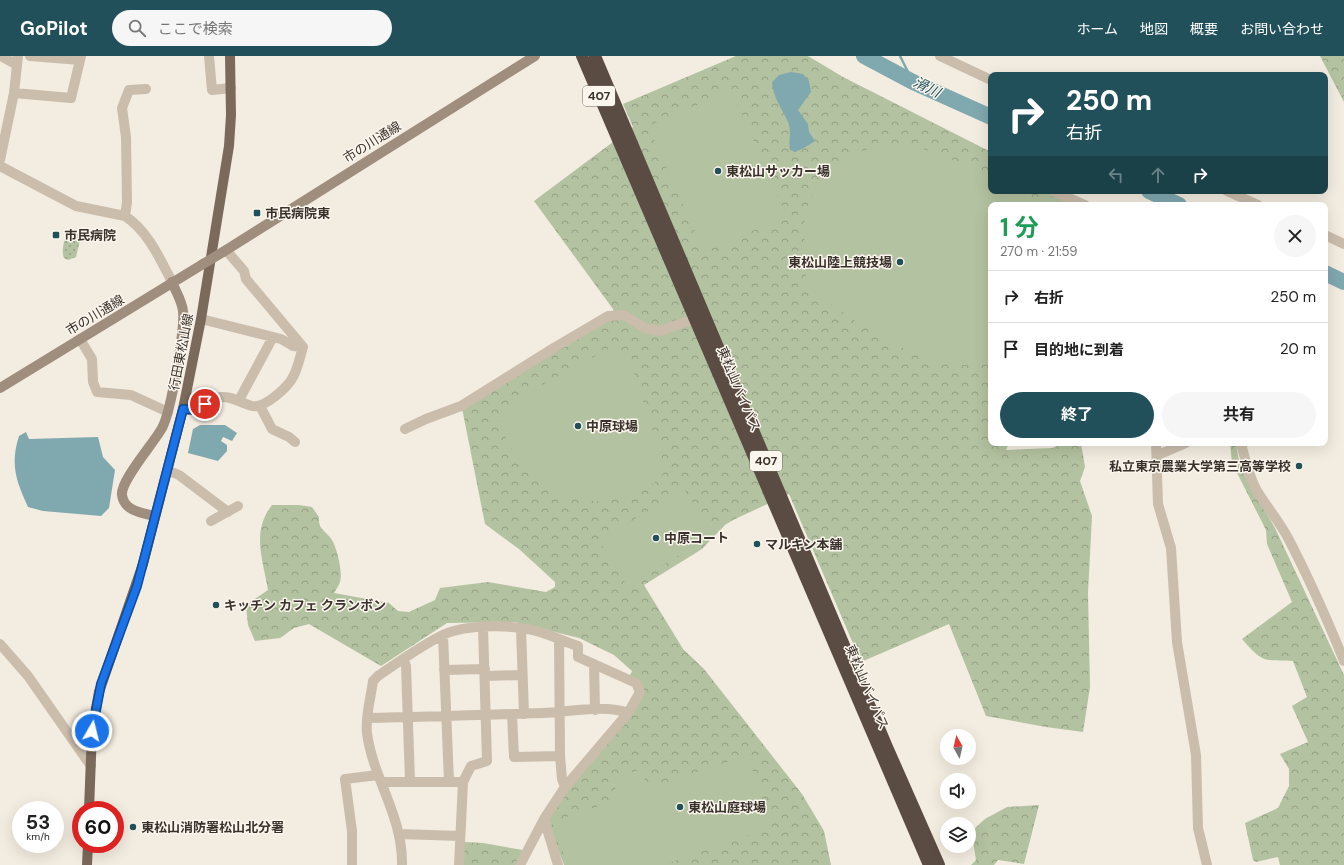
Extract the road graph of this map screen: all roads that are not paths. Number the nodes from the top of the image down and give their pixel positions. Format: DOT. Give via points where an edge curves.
graph roads {
  1 [pos="1,56"];
  2 [pos="30,56"];
  3 [pos="209,56"];
  4 [pos="230,56"];
  5 [pos="535,56"];
  6 [pos="582,56"];
  7 [pos="595,56"];
  8 [pos="940,56"];
  9 [pos="81,58"];
  10 [pos="17,60"];
  11 [pos="988,79"];
  12 [pos="231,88"];
  13 [pos="146,89"];
  14 [pos="14,93"];
  15 [pos="0,109"];
  16 [pos="9,114"];
  17 [pos="0,160"];
  18 [pos="0,166"];
  19 [pos="1060,194"];
  20 [pos="1234,194"];
  21 [pos="1078,202"];
  22 [pos="1251,202"];
  23 [pos="125,216"];
  24 [pos="1328,236"];
  25 [pos="1344,244"];
  26 [pos="225,251"];
  27 [pos="172,282"];
  28 [pos="694,319"];
  29 [pos="201,320"];
  30 [pos="274,337"];
  31 [pos="80,338"];
  32 [pos="303,347"];
  33 [pos="1,386"];
  34 [pos="239,400"];
  35 [pos="260,406"];
  36 [pos="183,409"];
  37 [pos="168,412"];
  38 [pos="405,429"];
  39 [pos="296,442"];
  40 [pos="1157,446"];
  41 [pos="1178,446"];
  42 [pos="1242,446"];
  43 [pos="1158,454"];
  44 [pos="167,470"];
  45 [pos="238,506"];
  46 [pos="228,512"];
  47 [pos="155,516"];
  48 [pos="211,521"];
  49 [pos="483,627"];
  50 [pos="521,629"];
  51 [pos="443,636"];
  52 [pos="559,639"];
  53 [pos="0,644"];
  54 [pos="404,660"];
  55 [pos="1344,661"];
  56 [pos="594,664"];
  57 [pos="444,670"];
  58 [pos="485,672"];
  59 [pos="522,675"];
  60 [pos="595,710"];
  61 [pos="560,712"];
  62 [pos="628,713"];
  63 [pos="512,714"];
  64 [pos="524,714"];
  65 [pos="485,715"];
  66 [pos="446,716"];
  67 [pos="368,718"];
  68 [pos="408,718"];
  69 [pos="560,756"];
  70 [pos="91,766"];
  71 [pos="380,778"];
  72 [pos="410,781"];
  73 [pos="449,782"];
  74 [pos="463,782"];
  75 [pos="565,787"];
  76 [pos="89,801"];
  77 [pos="544,819"];
  78 [pos="399,834"];
  79 [pos="460,836"];
  80 [pos="88,853"];
  81 [pos="87,865"];
  82 [pos="352,865"];
  83 [pos="402,865"];
  84 [pos="459,865"];
  85 [pos="520,865"];
  86 [pos="558,865"];
  87 [pos="929,865"];
  88 [pos="939,865"];
  89 [pos="1208,865"];
  1 -- 10 [label="street"];
  2 -- 9 [label="street"];
  3 -- 12 [label="street" via="212,90"];
  4 -- 12 [label="main road, 行田東松山線"];
  5 -- 26 [label="street, 市の川通線"];
  6 -- 28 [label="highway, 東松山バイパス / 407"];
  7 -- 88 [label="highway, 東松山バイパス / 407"];
  8 -- 11 [label="street"];
  9 -- 14 [label="street" via="71,98"];
  10 -- 14 [label="street"];
  12 -- 29 [label="main road, 行田東松山線" via="229,146"];
  13 -- 23 [label="street" via="129,90 122,108 126,137"];
  14 -- 16 [label="street"];
  15 -- 16 [label="street"];
  16 -- 17 [label="street"];
  18 -- 23 [label="street" via="76,206"];
  19 -- 21 [label="street"];
  20 -- 22 [label="street"];
  23 -- 27 [label="street" via="140,228"];
  24 -- 25 [label="street"];
  26 -- 27 [label="street, 市の川通線, bridge"];
  26 -- 32 [label="street"];
  27 -- 31 [label="street, 市の川通線"];
  27 -- 37 [label="street" via="181,302 184,318"];
  28 -- 38 [label="street" via="660,331 645,328 624,315 608,316 461,406"];
  28 -- 87 [label="highway, 東松山バイパス / 407"];
  29 -- 30 [label="street"];
  29 -- 36 [label="main road, 行田東松山線"];
  30 -- 32 [label="street" via="293,346"];
  30 -- 34 [label="street"];
  31 -- 33 [label="street, 市の川通線"];
  31 -- 37 [label="street" via="92,359 96,392 131,395"];
  32 -- 35 [label="street" via="293,377 288,384"];
  34 -- 35 [label="street" via="252,406"];
  34 -- 36 [label="street" via="217,397 199,409"];
  35 -- 39 [label="street" via="272,429"];
  36 -- 44 [label="main road, 行田東松山線"];
  37 -- 47 [label="street" via="163,427 122,487 126,506"];
  40 -- 43 [label="street"];
  41 -- 43 [label="street"];
  42 -- 55 [label="street" via="1245,462 1254,484 1299,560"];
  43 -- 89 [label="street" via="1158,504 1171,548 1177,642 1196,755 1198,828"];
  44 -- 46 [label="street" via="198,488"];
  44 -- 47 [label="main road, 行田東松山線"];
  45 -- 46 [label="street"];
  46 -- 48 [label="street"];
  47 -- 70 [label="main road, 行田東松山線" via="137,586 99,692 92,731"];
  49 -- 50 [label="street"];
  49 -- 51 [label="street" via="459,630"];
  49 -- 58 [label="street"];
  50 -- 52 [label="street"];
  50 -- 59 [label="street"];
  51 -- 54 [label="street"];
  51 -- 57 [label="street"];
  52 -- 56 [label="street" via="578,646 578,657"];
  52 -- 61 [label="street"];
  53 -- 70 [label="street" via="28,676"];
  54 -- 67 [label="street" via="373,681"];
  54 -- 68 [label="street"];
  56 -- 60 [label="street"];
  56 -- 62 [label="street" via="636,683 640,692"];
  57 -- 58 [label="street"];
  57 -- 66 [label="street"];
  58 -- 59 [label="street"];
  58 -- 65 [label="street"];
  59 -- 64 [label="street"];
  60 -- 61 [label="street"];
  60 -- 62 [label="street" via="619,710"];
  61 -- 64 [label="street"];
  61 -- 69 [label="street"];
  62 -- 75 [label="street"];
  63 -- 64 [label="street"];
  63 -- 65 [label="street"];
  63 -- 69 [label="street" via="514,757"];
  65 -- 66 [label="street"];
  65 -- 74 [label="street" via="487,761 471,766"];
  66 -- 68 [label="street"];
  66 -- 73 [label="street"];
  67 -- 68 [label="street"];
  67 -- 71 [label="street" via="367,732"];
  68 -- 72 [label="street"];
  69 -- 75 [label="street"];
  70 -- 76 [label="main road, 行田東松山線"];
  71 -- 72 [label="street"];
  71 -- 78 [label="street" via="394,811"];
  71 -- 82 [label="street" via="345,779 352,832"];
  72 -- 73 [label="street"];
  73 -- 74 [label="street"];
  74 -- 79 [label="street"];
  75 -- 77 [label="street"];
  77 -- 85 [label="street"];
  77 -- 86 [label="street"];
  78 -- 79 [label="street"];
  78 -- 83 [label="street"];
  79 -- 84 [label="street"];
  80 -- 81 [label="main road"];
}
